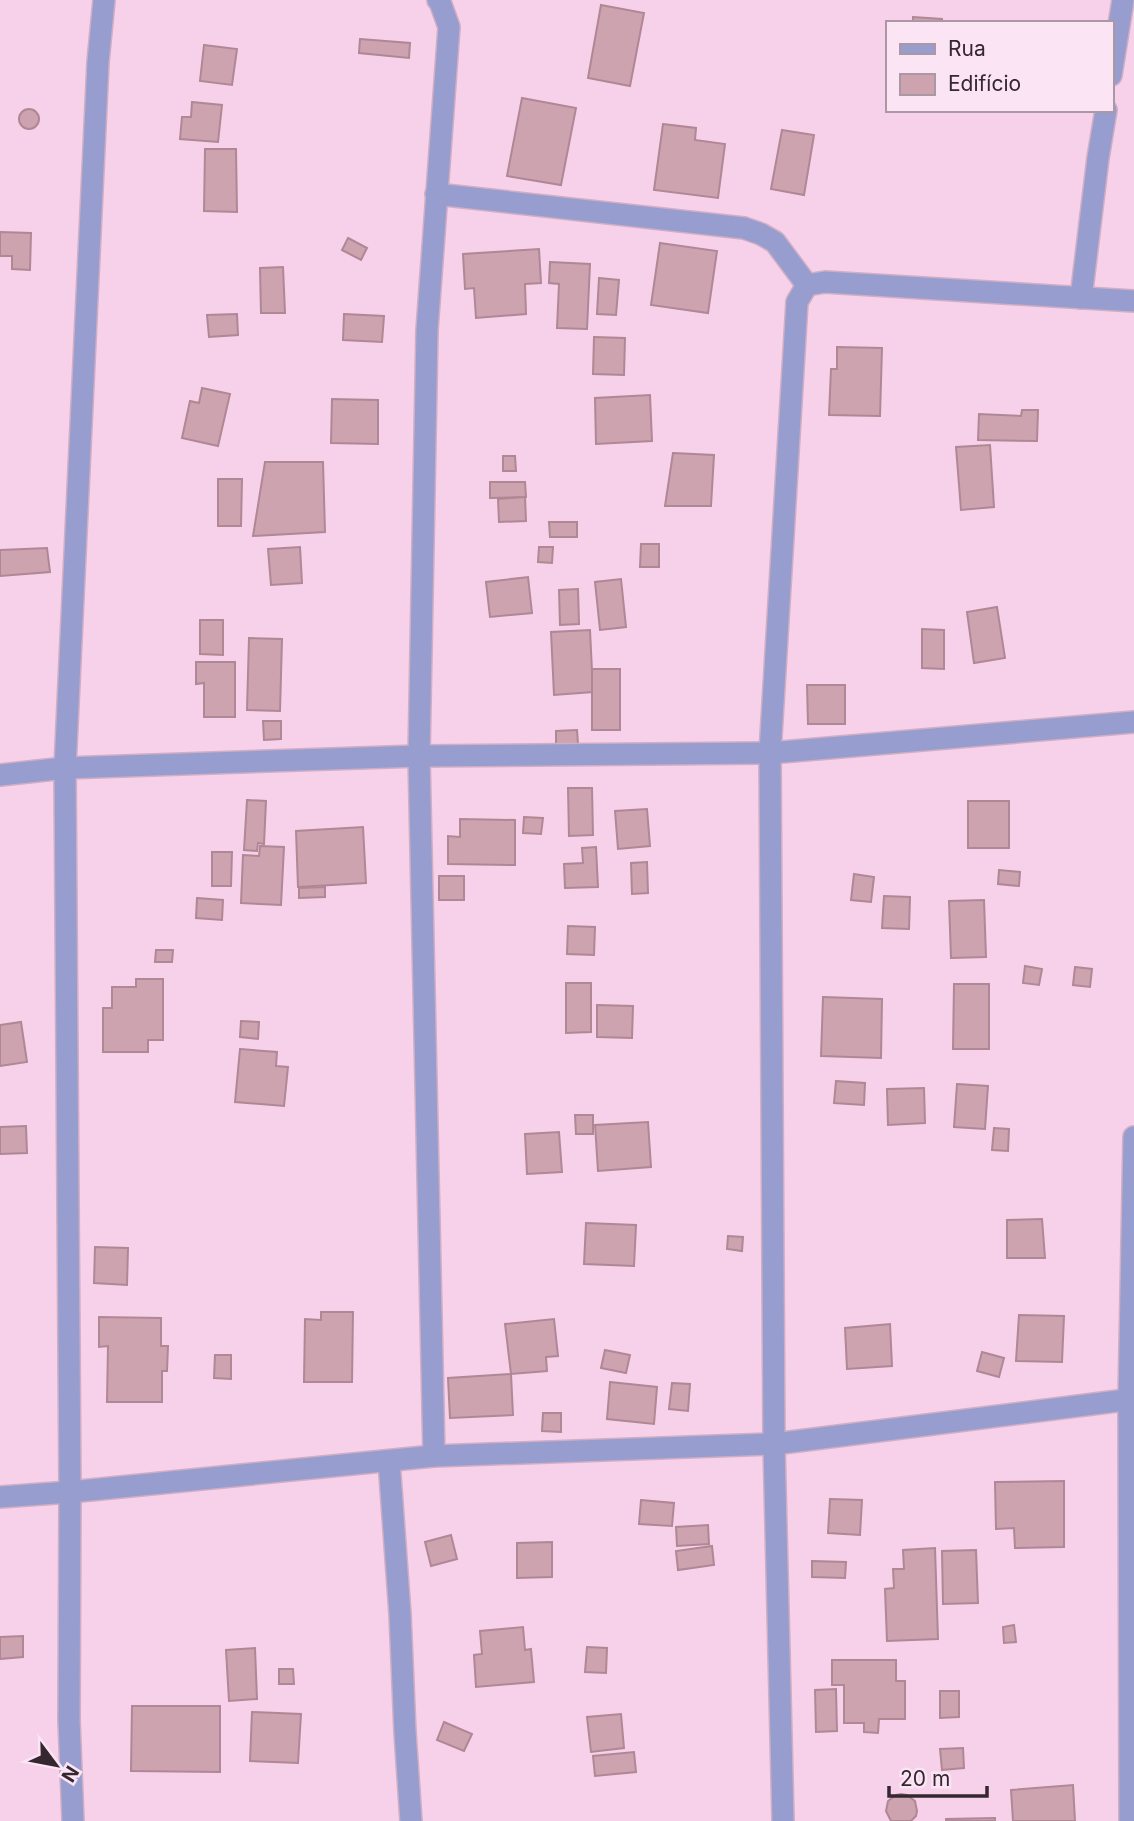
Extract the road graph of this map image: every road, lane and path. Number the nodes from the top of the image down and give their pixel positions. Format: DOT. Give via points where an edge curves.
graph roads {
  1 [pos="104,0"];
  2 [pos="438,0"];
  3 [pos="1124,0"];
  4 [pos="1113,63"];
  5 [pos="1106,112"];
  6 [pos="436,194"];
  7 [pos="807,285"];
  8 [pos="1081,298"];
  9 [pos="1134,301"];
  10 [pos="1134,722"];
  11 [pos="770,753"];
  12 [pos="419,756"];
  13 [pos="65,768"];
  14 [pos="0,775"];
  15 [pos="1134,1137"];
  16 [pos="1131,1399"];
  17 [pos="774,1444"];
  18 [pos="434,1456"];
  19 [pos="389,1461"];
  20 [pos="70,1492"];
  21 [pos="0,1497"];
  22 [pos="73,1821"];
  23 [pos="411,1821"];
  24 [pos="783,1821"];
  25 [pos="1130,1821"];
  1 -- 13 [label="street"];
  2 -- 6 [label="street" via="449,27"];
  3 -- 4 [label="street"];
  5 -- 8 [label="street"];
  6 -- 7 [label="street" via="744,228 775,242"];
  6 -- 12 [label="street" via="427,330"];
  7 -- 8 [label="street" via="825,282"];
  7 -- 11 [label="street" via="797,302"];
  8 -- 9 [label="street"];
  10 -- 11 [label="street"];
  11 -- 12 [label="street"];
  11 -- 17 [label="street"];
  12 -- 13 [label="street"];
  12 -- 18 [label="street"];
  13 -- 14 [label="street"];
  13 -- 20 [label="street"];
  15 -- 16 [label="street"];
  16 -- 17 [label="street"];
  16 -- 25 [label="street"];
  17 -- 18 [label="street"];
  17 -- 24 [label="street"];
  18 -- 19 [label="street"];
  19 -- 20 [label="street"];
  19 -- 23 [label="street"];
  20 -- 21 [label="street"];
  20 -- 22 [label="street"];
}
